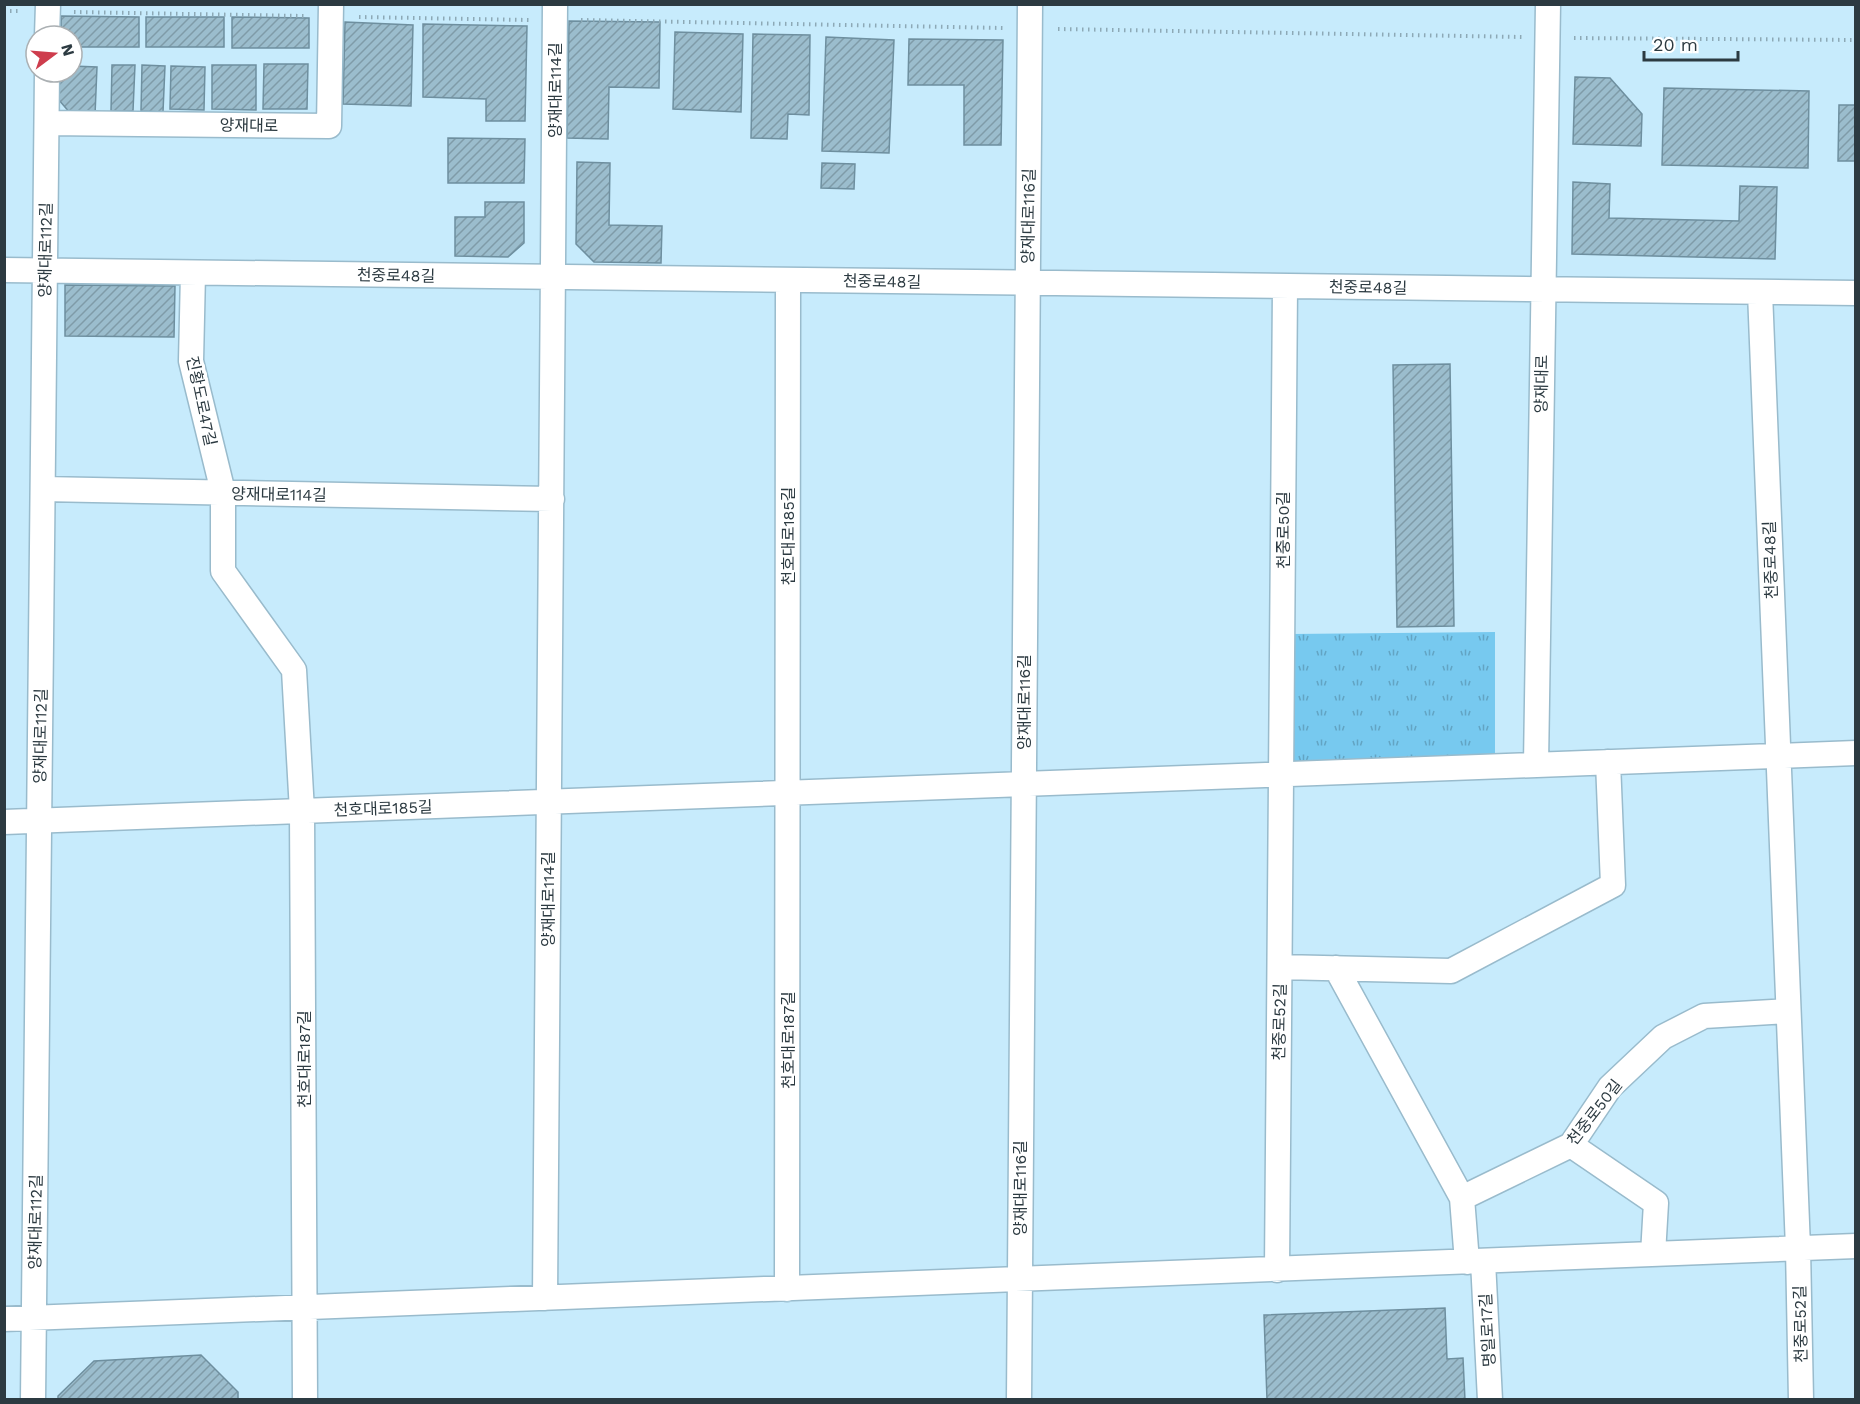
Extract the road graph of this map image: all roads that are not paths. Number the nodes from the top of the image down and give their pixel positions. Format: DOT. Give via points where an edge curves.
graph roads {
  1 [pos="1548,4"];
  2 [pos="48,8"];
  3 [pos="331,10"];
  4 [pos="555,12"];
  5 [pos="1030,16"];
  6 [pos="47,24"];
  7 [pos="47,84"];
  8 [pos="47,123"];
  9 [pos="4,270"];
  10 [pos="45,271"];
  11 [pos="193,273"];
  12 [pos="554,276"];
  13 [pos="789,280"];
  14 [pos="1027,284"];
  15 [pos="1285,287"];
  16 [pos="1543,289"];
  17 [pos="1760,292"];
  18 [pos="1856,292"];
  19 [pos="43,489"];
  20 [pos="224,492"];
  21 [pos="552,499"];
  22 [pos="1856,753"];
  23 [pos="1777,756"];
  24 [pos="1608,762"];
  25 [pos="1536,764"];
  26 [pos="1281,773"];
  27 [pos="1023,783"];
  28 [pos="788,792"];
  29 [pos="549,802"];
  30 [pos="302,811"];
  31 [pos="4,822"];
  32 [pos="39,822"];
  33 [pos="1280,967"];
  34 [pos="1336,968"];
  35 [pos="1788,1011"];
  36 [pos="1571,1146"];
  37 [pos="1462,1198"];
  38 [pos="1856,1246"];
  39 [pos="1798,1248"];
  40 [pos="1653,1254"];
  41 [pos="1475,1262"];
  42 [pos="1277,1270"];
  43 [pos="1019,1280"];
  44 [pos="787,1289"];
  45 [pos="545,1298"];
  46 [pos="306,1307"];
  47 [pos="33,1318"];
  48 [pos="4,1319"];
  49 [pos="33,1400"];
  50 [pos="305,1400"];
  51 [pos="1019,1400"];
  52 [pos="1490,1400"];
  53 [pos="1801,1400"];
  1 -- 16 [label="street, 양재대로"];
  2 -- 6 [label="street"];
  3 -- 8 [label="street, 양재대로" via="329,126"];
  4 -- 12 [label="street, 양재대로114길"];
  5 -- 14 [label="street, 양재대로116길"];
  7 -- 8 [label="street, 양재대로112길"];
  8 -- 10 [label="street, 양재대로112길"];
  9 -- 10 [label="street, 천중로48길"];
  10 -- 11 [label="street, 천중로48길"];
  10 -- 19 [label="street, 양재대로112길"];
  11 -- 12 [label="street, 천중로48길"];
  11 -- 20 [label="street, 진황도로47길" via="191,361"];
  12 -- 13 [label="street, 천중로48길"];
  12 -- 21 [label="street, 양재대로114길"];
  13 -- 14 [label="street, 천중로48길"];
  13 -- 28 [label="street, 천호대로185길"];
  14 -- 15 [label="street, 천중로48길"];
  14 -- 27 [label="street, 양재대로116길"];
  15 -- 16 [label="street, 천중로48길"];
  15 -- 26 [label="street, 천중로50길"];
  16 -- 17 [label="street, 천중로48길"];
  16 -- 25 [label="street, 양재대로"];
  17 -- 18 [label="street, 천중로48길"];
  17 -- 23 [label="street, 천중로48길"];
  19 -- 20 [label="street, 양재대로114길"];
  19 -- 32 [label="street, 양재대로112길"];
  20 -- 21 [label="street, 양재대로114길"];
  20 -- 30 [label="street" via="223,570 294,670"];
  21 -- 29 [label="street, 양재대로114길"];
  22 -- 23 [label="street"];
  23 -- 24 [label="street"];
  23 -- 35 [label="street"];
  24 -- 25 [label="street"];
  24 -- 34 [label="street" via="1613,885 1451,971"];
  25 -- 26 [label="street"];
  26 -- 27 [label="street"];
  26 -- 33 [label="street, 천중로52길"];
  27 -- 28 [label="street, 천호대로185길"];
  27 -- 43 [label="street, 양재대로116길"];
  28 -- 29 [label="street, 천호대로185길"];
  28 -- 44 [label="street, 천호대로187길"];
  29 -- 30 [label="street, 천호대로185길"];
  29 -- 45 [label="street, 양재대로114길"];
  30 -- 32 [label="street, 천호대로185길"];
  30 -- 46 [label="street, 천호대로187길"];
  31 -- 32 [label="street, 천호대로185길"];
  32 -- 47 [label="street, 양재대로112길"];
  33 -- 34 [label="street"];
  33 -- 42 [label="street, 천중로52길"];
  34 -- 37 [label="street"];
  35 -- 36 [label="street, 천중로50길" via="1704,1016 1663,1037 1610,1087"];
  35 -- 39 [label="street"];
  36 -- 37 [label="street, 천중로50길"];
  36 -- 40 [label="street" via="1656,1203"];
  37 -- 41 [label="street"];
  38 -- 39 [label="street"];
  39 -- 40 [label="street"];
  39 -- 53 [label="street, 천중로52길"];
  40 -- 41 [label="street"];
  41 -- 42 [label="street"];
  41 -- 52 [label="street, 명일로17길"];
  42 -- 43 [label="street"];
  43 -- 44 [label="street"];
  43 -- 51 [label="street, 양재대로116길"];
  44 -- 45 [label="street"];
  45 -- 46 [label="street"];
  46 -- 47 [label="street"];
  46 -- 50 [label="street, 천호대로187길"];
  47 -- 48 [label="street"];
  47 -- 49 [label="street, 양재대로112길"];
}
